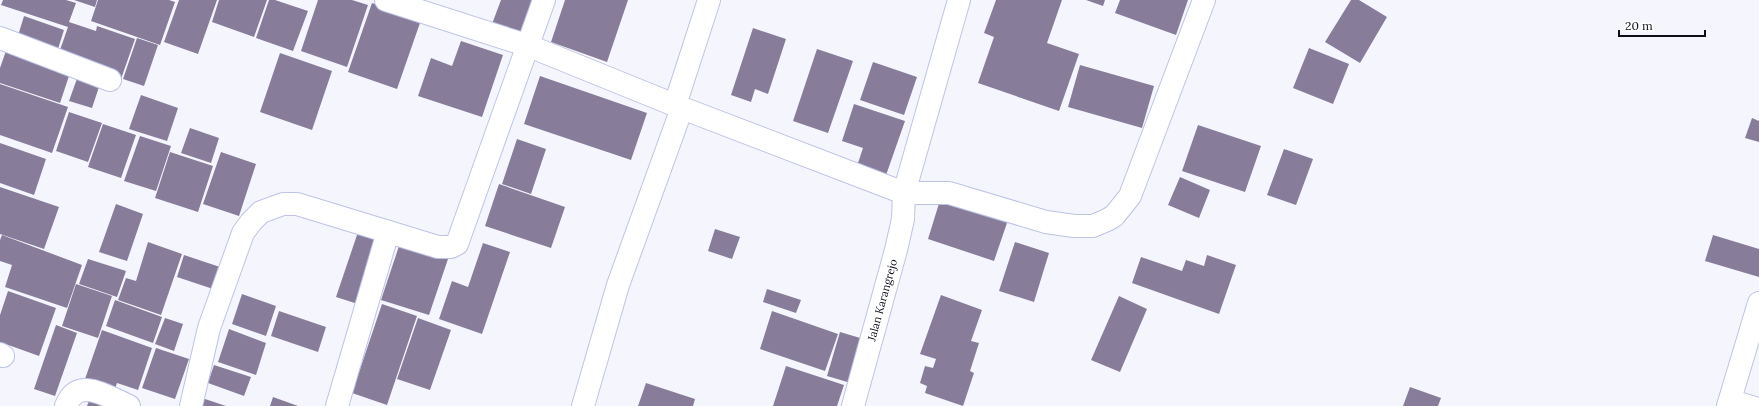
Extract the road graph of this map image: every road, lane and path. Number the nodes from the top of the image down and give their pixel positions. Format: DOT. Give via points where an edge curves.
graph roads {
  1 [pos="386,0"];
  2 [pos="544,0"];
  3 [pos="708,0"];
  4 [pos="959,0"];
  5 [pos="1204,0"];
  6 [pos="0,38"];
  7 [pos="529,46"];
  8 [pos="110,80"];
  9 [pos="679,106"];
  10 [pos="904,193"];
  11 [pos="388,232"];
  12 [pos="1759,303"];
  13 [pos="1729,402"];
  14 [pos="66,406"];
  15 [pos="129,406"];
  16 [pos="191,406"];
  17 [pos="337,406"];
  18 [pos="583,406"];
  19 [pos="853,406"];
  20 [pos="1757,406"];
  1 -- 7 [label="street"];
  2 -- 7 [label="street"];
  3 -- 9 [label="street"];
  4 -- 10 [label="street, Jalan Karangrejo"];
  5 -- 10 [label="street" via="1130,196 1114,216 1093,226 1074,226 1046,222 949,193"];
  6 -- 8 [label="street"];
  7 -- 9 [label="street"];
  7 -- 11 [label="street" via="457,244 451,247 438,247"];
  9 -- 10 [label="street"];
  9 -- 18 [label="street" via="618,285"];
  10 -- 19 [label="street, Jalan Karangrejo" via="903,219 896,250"];
  11 -- 16 [label="street" via="297,204 283,204 261,212 243,233 236,252 209,328"];
  11 -- 17 [label="street"];
  12 -- 13 [label="street"];
  13 -- 20 [label="lane"];
  14 -- 15 [label="street" via="72,394 83,389 95,391"];
}
